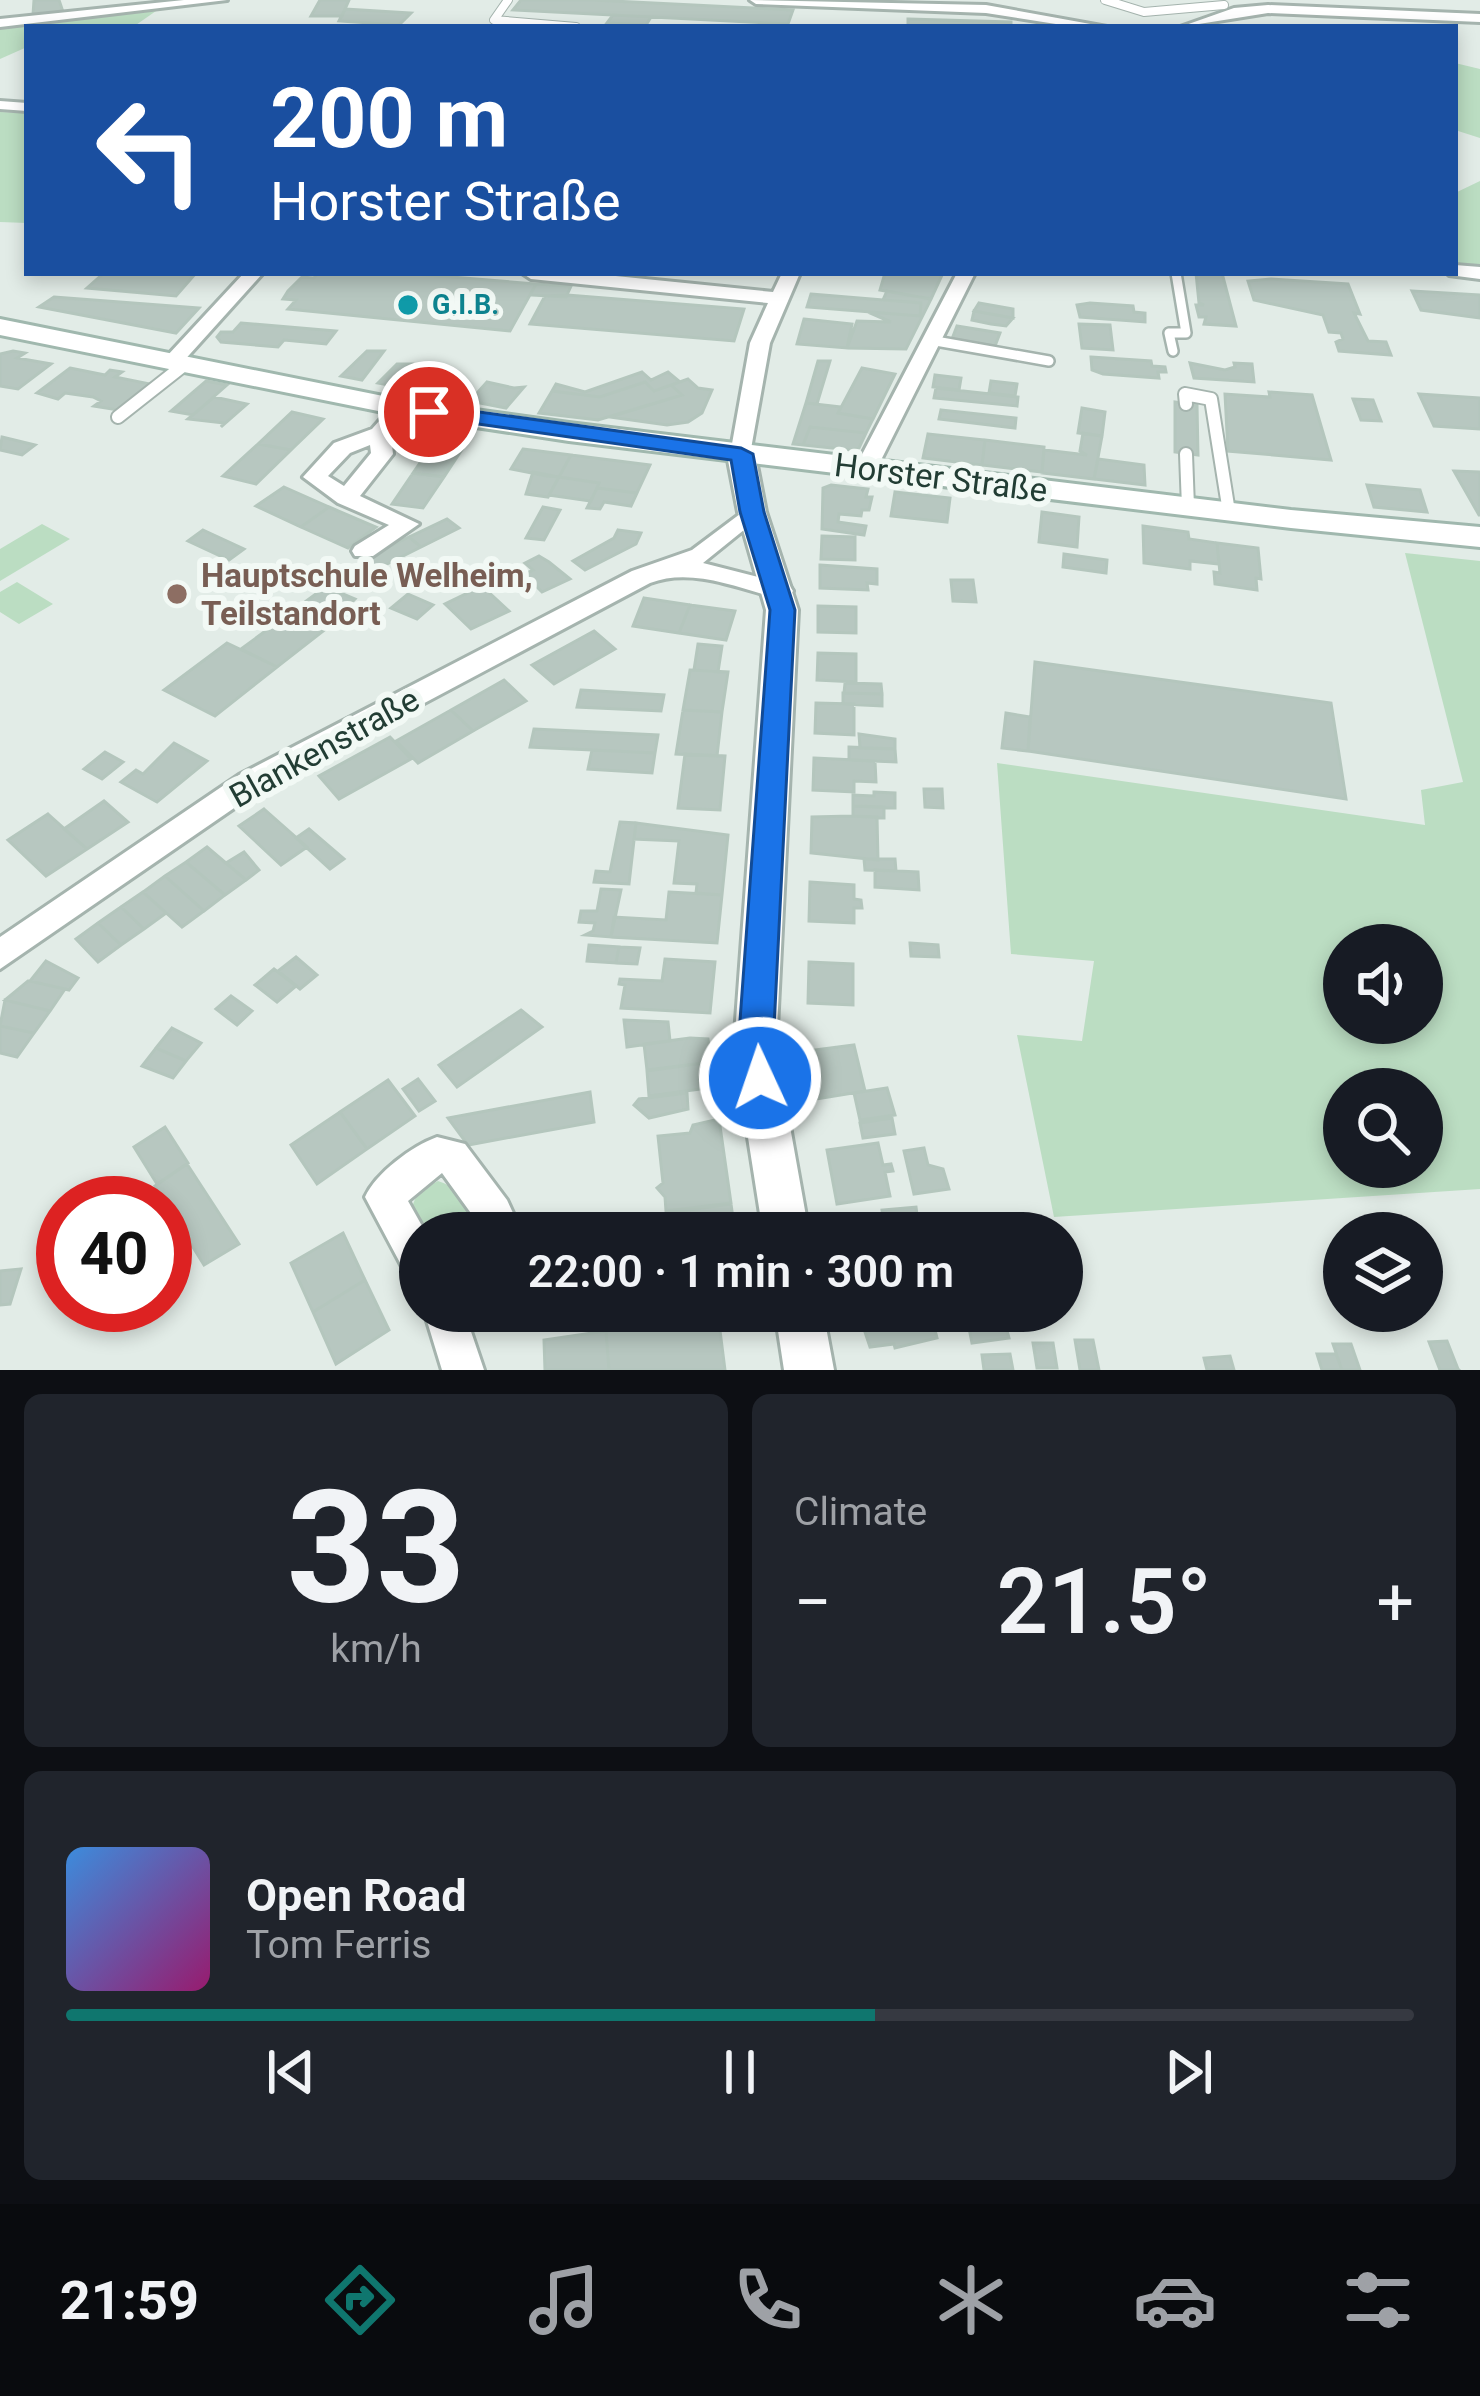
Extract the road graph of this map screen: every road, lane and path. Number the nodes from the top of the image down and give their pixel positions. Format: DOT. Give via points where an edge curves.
graph roads {
  1 [pos="221,0"];
  2 [pos="508,0"];
  3 [pos="756,0"];
  4 [pos="1106,0"];
  5 [pos="208,1"];
  6 [pos="834,2"];
  7 [pos="1230,6"];
  8 [pos="1480,18"];
  9 [pos="0,23"];
  10 [pos="541,24"];
  11 [pos="1081,24"];
  12 [pos="1193,24"];
  13 [pos="252,276"];
  14 [pos="561,276"];
  15 [pos="790,276"];
  16 [pos="964,276"];
  17 [pos="1176,276"];
  18 [pos="779,298"];
  19 [pos="0,327"];
  20 [pos="930,340"];
  21 [pos="1173,351"];
  22 [pos="1049,361"];
  23 [pos="180,362"];
  24 [pos="1186,404"];
  25 [pos="403,407"];
  26 [pos="118,417"];
  27 [pos="380,434"];
  28 [pos="741,454"];
  29 [pos="1186,454"];
  30 [pos="866,468"];
  31 [pos="346,498"];
  32 [pos="1188,507"];
  33 [pos="752,512"];
  34 [pos="1229,512"];
  35 [pos="1480,536"];
  36 [pos="364,551"];
  37 [pos="665,569"];
  38 [pos="780,591"];
  39 [pos="0,955"];
  40 [pos="493,1212"];
  41 [pos="782,1212"];
  42 [pos="399,1224"];
  43 [pos="451,1332"];
  44 [pos="803,1332"];
  45 [pos="463,1370"];
  46 [pos="809,1370"];
  1 -- 5 [label="street"];
  2 -- 10 [label="lane" via="494,20"];
  3 -- 6 [label="street"];
  4 -- 7 [label="lane" via="1135,10"];
  5 -- 9 [label="street"];
  6 -- 11 [label="street" via="986,9"];
  7 -- 8 [label="street"];
  7 -- 12 [label="street"];
  13 -- 23 [label="street"];
  14 -- 18 [label="street"];
  15 -- 18 [label="street"];
  16 -- 20 [label="street"];
  17 -- 21 [label="lane" via="1186,334 1169,332"];
  18 -- 28 [label="street" via="760,343"];
  19 -- 23 [label="main road, Horster Straße"];
  20 -- 22 [label="lane"];
  20 -- 30 [label="street"];
  23 -- 25 [label="main road, Horster Straße"];
  23 -- 26 [label="lane"];
  24 -- 34 [label="lane" via="1185,394 1211,399"];
  25 -- 27 [label="street"];
  25 -- 28 [label="main road, Horster Straße"];
  27 -- 31 [label="street" via="382,454"];
  27 -- 31 [label="street" via="342,448 314,477"];
  28 -- 30 [label="main road, Horster Straße"];
  28 -- 33 [label="street"];
  29 -- 32 [label="lane"];
  30 -- 32 [label="main road, Horster Straße"];
  31 -- 36 [label="street" via="407,524"];
  32 -- 34 [label="main road, Horster Straße"];
  33 -- 37 [label="street, Blankenstraße" via="700,555"];
  33 -- 38 [label="street"];
  34 -- 35 [label="main road, Horster Straße"];
  37 -- 38 [label="street"];
  37 -- 39 [label="street, Blankenstraße" via="249,783"];
  38 -- 41 [label="street" via="755,1048"];
  40 -- 42 [label="street" via="452,1156 437,1154 384,1197"];
  43 -- 45 [label="street"];
  44 -- 46 [label="street"];
}
